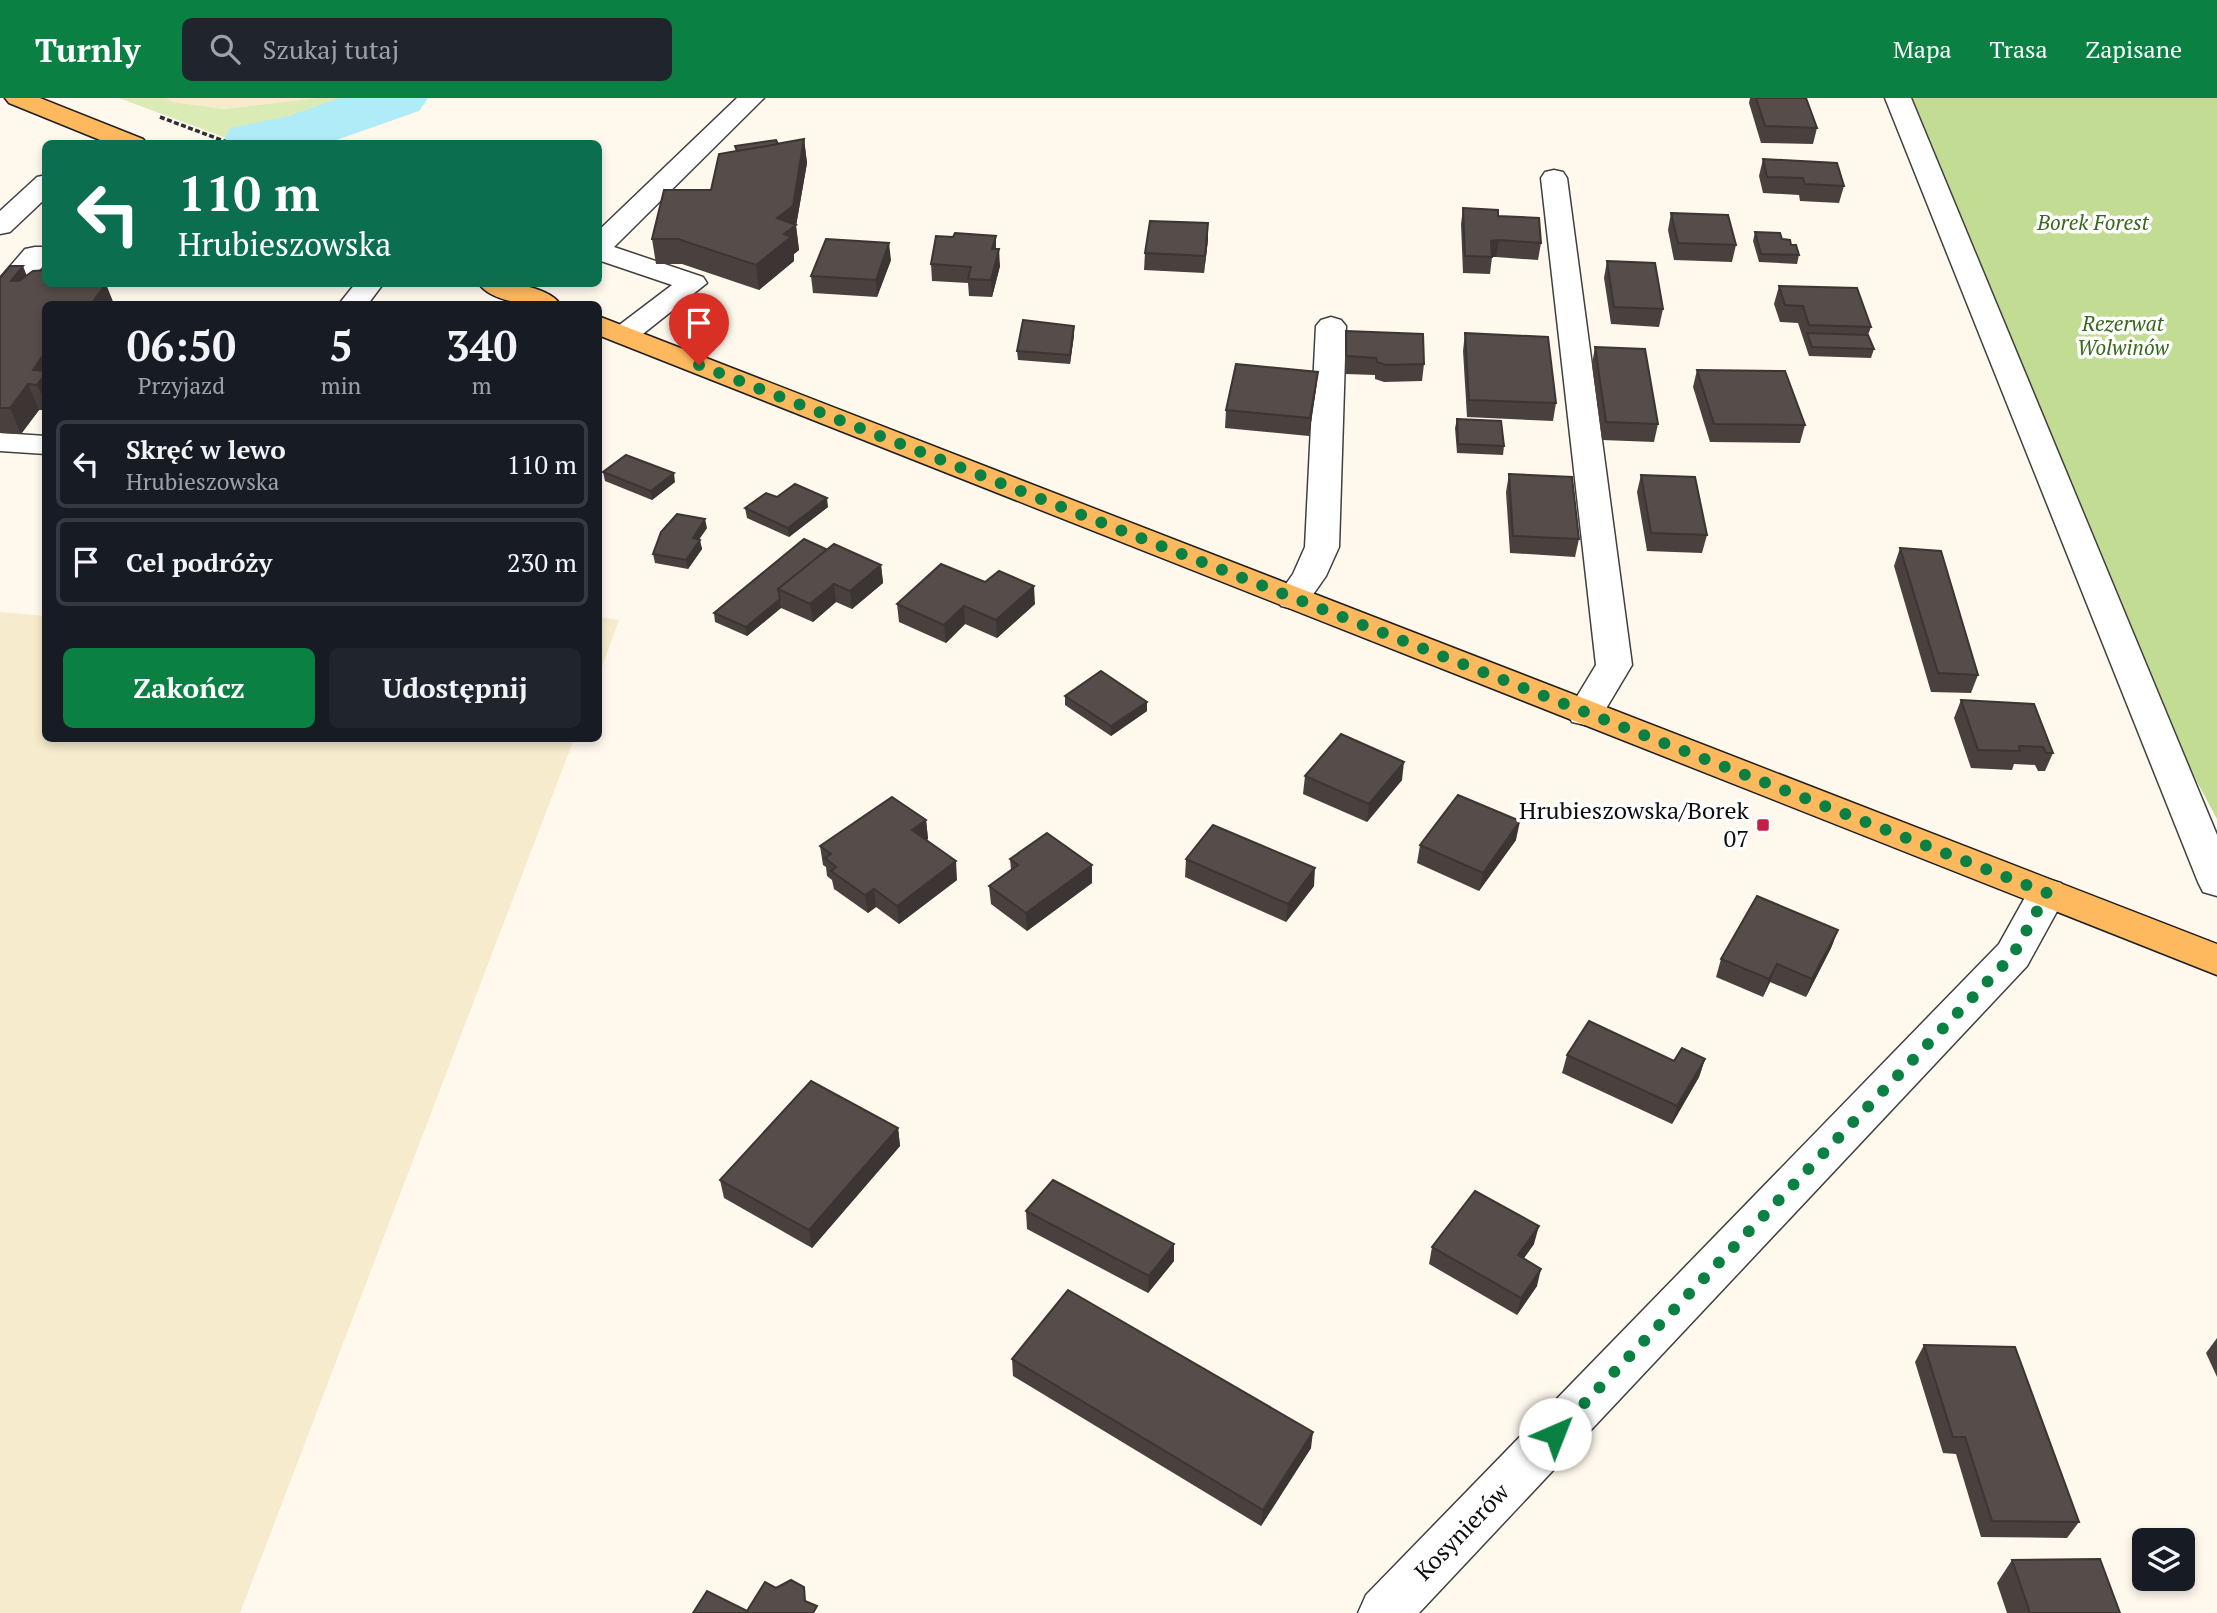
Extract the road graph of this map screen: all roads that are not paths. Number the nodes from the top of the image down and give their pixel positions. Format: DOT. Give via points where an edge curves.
graph roads {
  1 [pos="18,98"];
  2 [pos="751,98"];
  3 [pos="1898,98"];
  4 [pos="115,140"];
  5 [pos="1554,178"];
  6 [pos="42,187"];
  7 [pos="0,226"];
  8 [pos="602,245"];
  9 [pos="602,250"];
  10 [pos="42,255"];
  11 [pos="367,287"];
  12 [pos="500,287"];
  13 [pos="0,295"];
  14 [pos="355,301"];
  15 [pos="538,301"];
  16 [pos="1331,326"];
  17 [pos="611,330"];
  18 [pos="0,442"];
  19 [pos="42,445"];
  20 [pos="1293,598"];
  21 [pos="1585,713"];
  22 [pos="2217,882"];
  23 [pos="2047,893"];
  24 [pos="2217,960"];
  25 [pos="1384,1613"];
  1 -- 4 [label="main road"];
  2 -- 8 [label="street"];
  3 -- 22 [label="street"];
  5 -- 21 [label="street" via="1614,665"];
  6 -- 7 [label="street"];
  9 -- 17 [label="street" via="693,283"];
  10 -- 13 [label="street" via="35,255"];
  11 -- 14 [label="street"];
  12 -- 15 [label="main road"];
  16 -- 20 [label="street" via="1322,547"];
  17 -- 20 [label="main road"];
  18 -- 19 [label="street"];
  20 -- 21 [label="main road"];
  21 -- 23 [label="main road"];
  23 -- 24 [label="main road"];
  23 -- 25 [label="street, Kosynierów" via="2013,955"];
}
